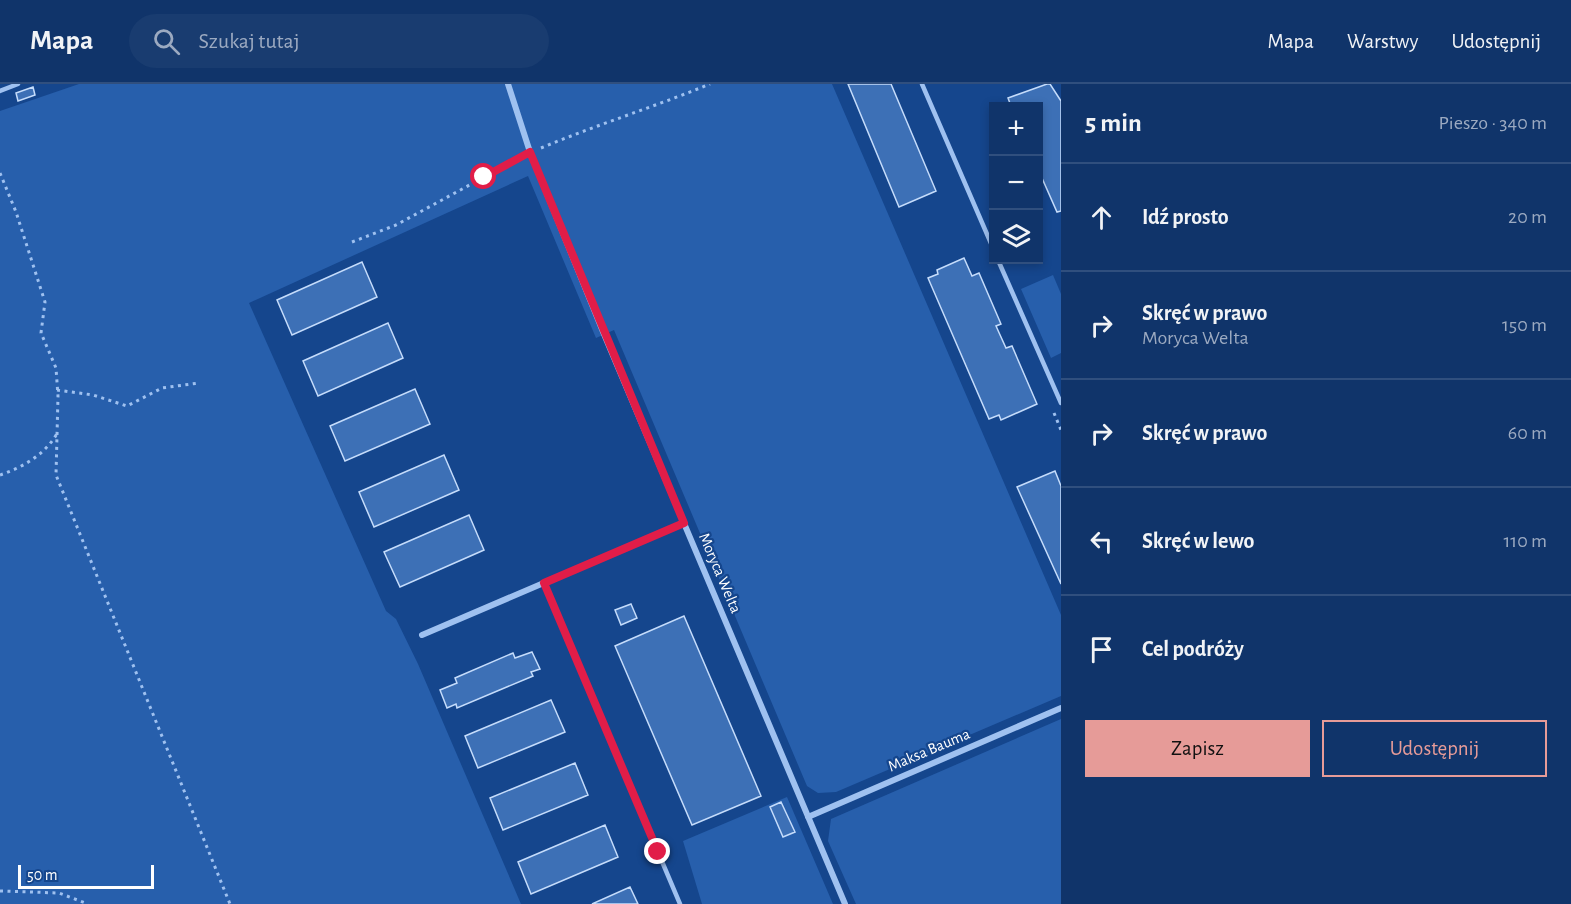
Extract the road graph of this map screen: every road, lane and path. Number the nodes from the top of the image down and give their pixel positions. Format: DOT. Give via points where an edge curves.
graph roads {
  1 [pos="18,84"];
  2 [pos="508,84"];
  3 [pos="710,84"];
  4 [pos="922,84"];
  5 [pos="0,91"];
  6 [pos="530,152"];
  7 [pos="0,173"];
  8 [pos="989,239"];
  9 [pos="352,242"];
  10 [pos="1000,264"];
  11 [pos="199,383"];
  12 [pos="57,390"];
  13 [pos="1061,403"];
  14 [pos="59,431"];
  15 [pos="0,475"];
  16 [pos="684,523"];
  17 [pos="544,583"];
  18 [pos="422,635"];
  19 [pos="1061,708"];
  20 [pos="808,817"];
  21 [pos="0,891"];
  22 [pos="88,904"];
  23 [pos="230,904"];
  24 [pos="680,904"];
  25 [pos="845,904"];
  1 -- 5 [label="lane"];
  2 -- 6 [label="street, Moryca Welta"];
  3 -- 6 [label="path"];
  4 -- 8 [label="lane"];
  6 -- 9 [label="path" via="405,220"];
  6 -- 16 [label="street, Moryca Welta"];
  7 -- 12 [label="path" via="45,302 40,333 56,368"];
  10 -- 13 [label="lane"];
  11 -- 12 [label="path" via="162,388 127,406 93,395"];
  12 -- 14 [label="path"];
  14 -- 15 [label="path" via="41,453 22,467"];
  14 -- 23 [label="path" via="56,475"];
  16 -- 17 [label="street"];
  16 -- 20 [label="street, Moryca Welta"];
  17 -- 18 [label="street"];
  17 -- 24 [label="lane"];
  19 -- 20 [label="street, Maksa Bauma"];
  20 -- 25 [label="street, Moryca Welta"];
  21 -- 22 [label="path" via="59,893"];
}
